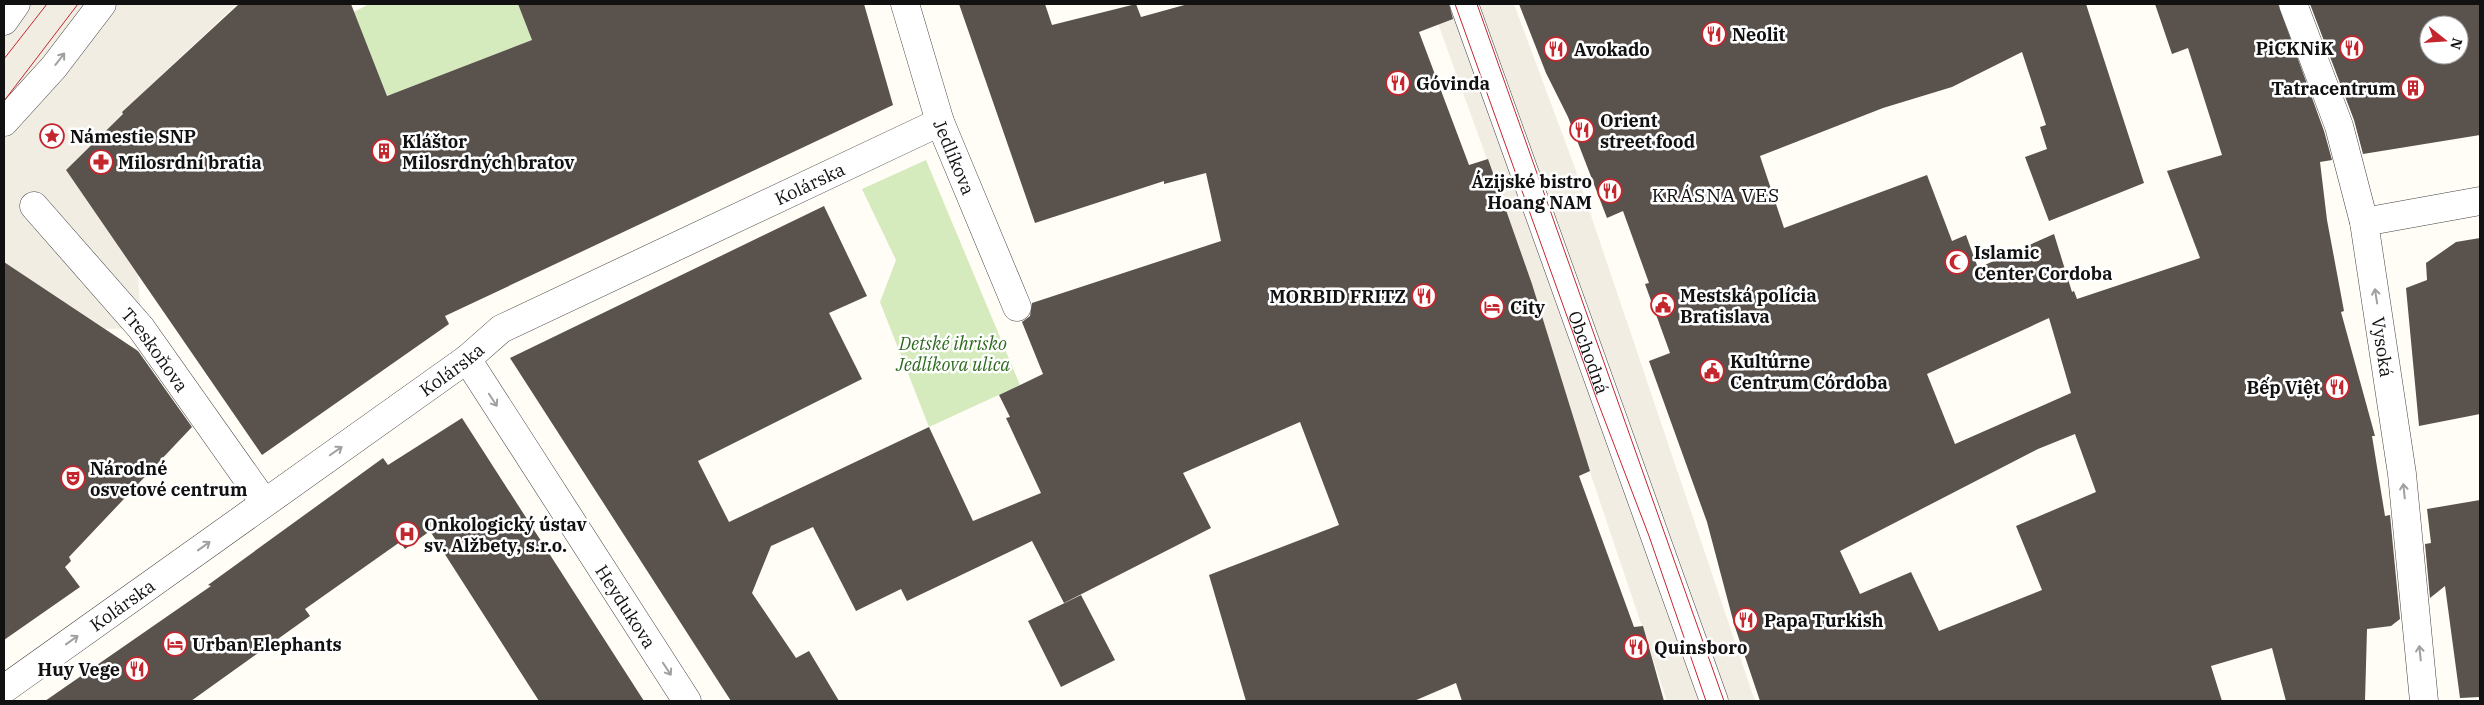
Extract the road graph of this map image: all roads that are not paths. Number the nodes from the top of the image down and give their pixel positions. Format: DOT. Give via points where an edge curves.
graph roads {
  1 [pos="16,4"];
  2 [pos="102,4"];
  3 [pos="905,4"];
  4 [pos="1464,4"];
  5 [pos="2293,4"];
  6 [pos="4,21"];
  7 [pos="16,97"];
  8 [pos="4,117"];
  9 [pos="4,122"];
  10 [pos="940,122"];
  11 [pos="2480,201"];
  12 [pos="34,206"];
  13 [pos="2364,222"];
  14 [pos="1017,307"];
  15 [pos="467,359"];
  16 [pos="264,502"];
  17 [pos="4,689"];
  18 [pos="688,701"];
  19 [pos="1714,701"];
  20 [pos="2424,701"];
  1 -- 6 [label="street"];
  7 -- 2 [label="street, one-way" via="54,67"];
  3 -- 10 [label="street, Jedlíkova"];
  4 -- 19 [label="street, Obchodná"];
  5 -- 13 [label="street, Vysoká" via="2339,126"];
  7 -- 8 [label="street"];
  7 -- 9 [label="street"];
  10 -- 14 [label="street, Jedlíkova"];
  10 -- 15 [label="street, Kolárska" via="501,329"];
  11 -- 13 [label="street"];
  12 -- 16 [label="street, Treskoňova" via="141,328"];
  20 -- 13 [label="street, Vysoká, one-way" via="2401,465"];
  16 -- 15 [label="street, Kolárska, one-way"];
  15 -- 18 [label="street, Heydukova, one-way"];
  17 -- 16 [label="street, Kolárska, one-way"];
}
